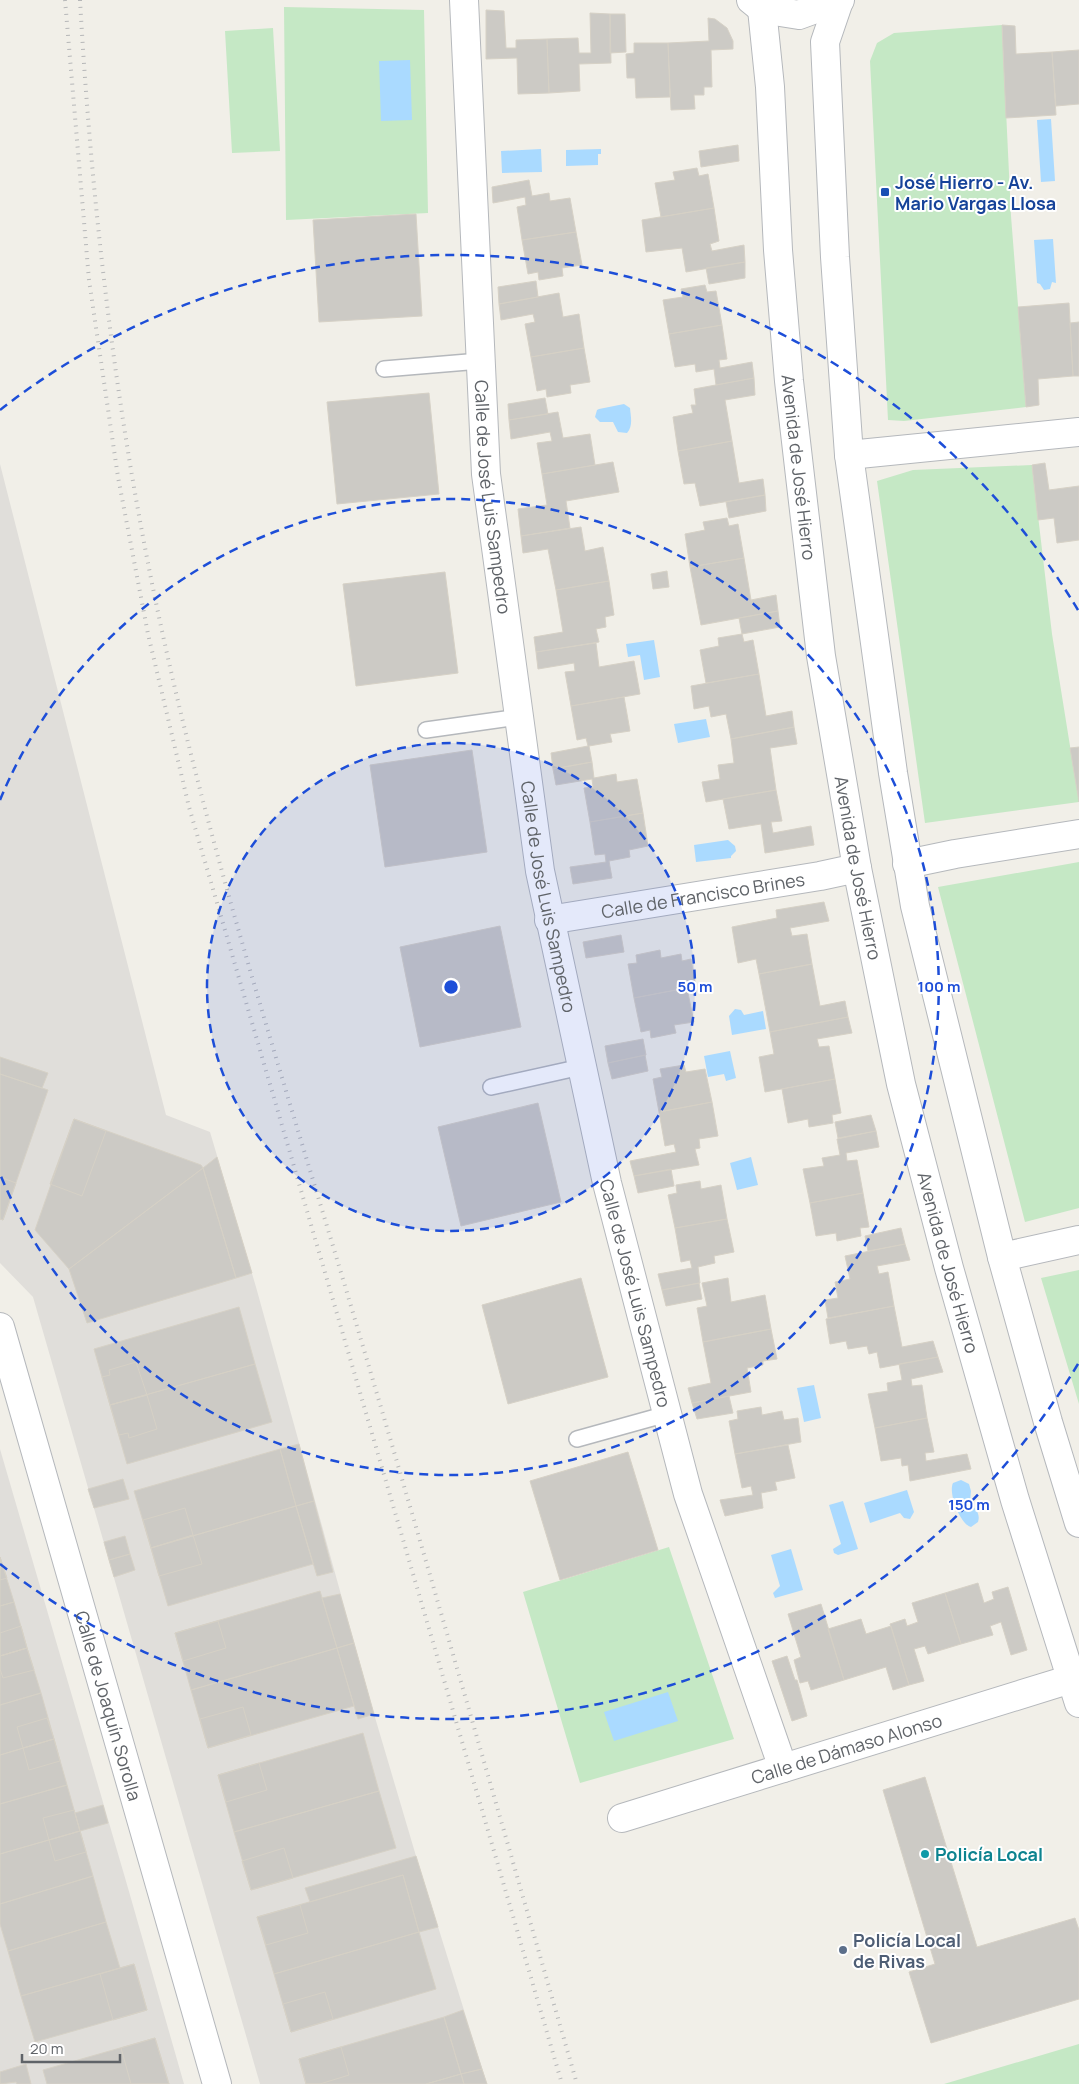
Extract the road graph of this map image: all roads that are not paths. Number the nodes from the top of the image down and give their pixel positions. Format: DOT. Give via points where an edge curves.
graph roads {
  1 [pos="464,0"];
  2 [pos="839,1"];
  3 [pos="756,5"];
  4 [pos="480,361"];
  5 [pos="384,369"];
  6 [pos="1079,432"];
  7 [pos="850,455"];
  8 [pos="519,717"];
  9 [pos="426,730"];
  10 [pos="1079,834"];
  11 [pos="908,864"];
  12 [pos="857,868"];
  13 [pos="550,920"];
  14 [pos="581,1067"];
  15 [pos="491,1087"];
  16 [pos="1079,1240"];
  17 [pos="1002,1257"];
  18 [pos="0,1327"];
  19 [pos="667,1414"];
  20 [pos="577,1439"];
  21 [pos="1079,1523"];
  22 [pos="1075,1691"];
  23 [pos="783,1768"];
  24 [pos="622,1818"];
  25 [pos="217,2084"];
  1 -- 4 [label="street, Calle de José Luis Sampedro"];
  2 -- 3 [label="street" via="799,15"];
  2 -- 7 [label="street" via="825,42 826,84"];
  3 -- 12 [label="street, Avenida de José Hierro" via="770,87 778,250 821,656"];
  4 -- 5 [label="lane"];
  4 -- 8 [label="street, Calle de José Luis Sampedro" via="486,474"];
  6 -- 7 [label="street"];
  7 -- 11 [label="street"];
  8 -- 9 [label="lane"];
  8 -- 13 [label="street, Calle de José Luis Sampedro"];
  10 -- 11 [label="street"];
  11 -- 17 [label="street" via="915,906"];
  12 -- 13 [label="street, Calle de Francisco Brines"];
  12 -- 22 [label="street, Avenida de José Hierro" via="902,1084 949,1268"];
  13 -- 14 [label="street, Calle de José Luis Sampedro"];
  14 -- 15 [label="lane"];
  14 -- 19 [label="street, Calle de José Luis Sampedro" via="607,1183"];
  16 -- 17 [label="street"];
  17 -- 21 [label="street"];
  18 -- 25 [label="street, Calle de Joaquín Sorolla"];
  19 -- 20 [label="lane"];
  19 -- 23 [label="street, Calle de José Luis Sampedro" via="688,1494"];
  22 -- 23 [label="street, Calle de Dámaso Alonso"];
  23 -- 24 [label="street, Calle de Dámaso Alonso"];
}
